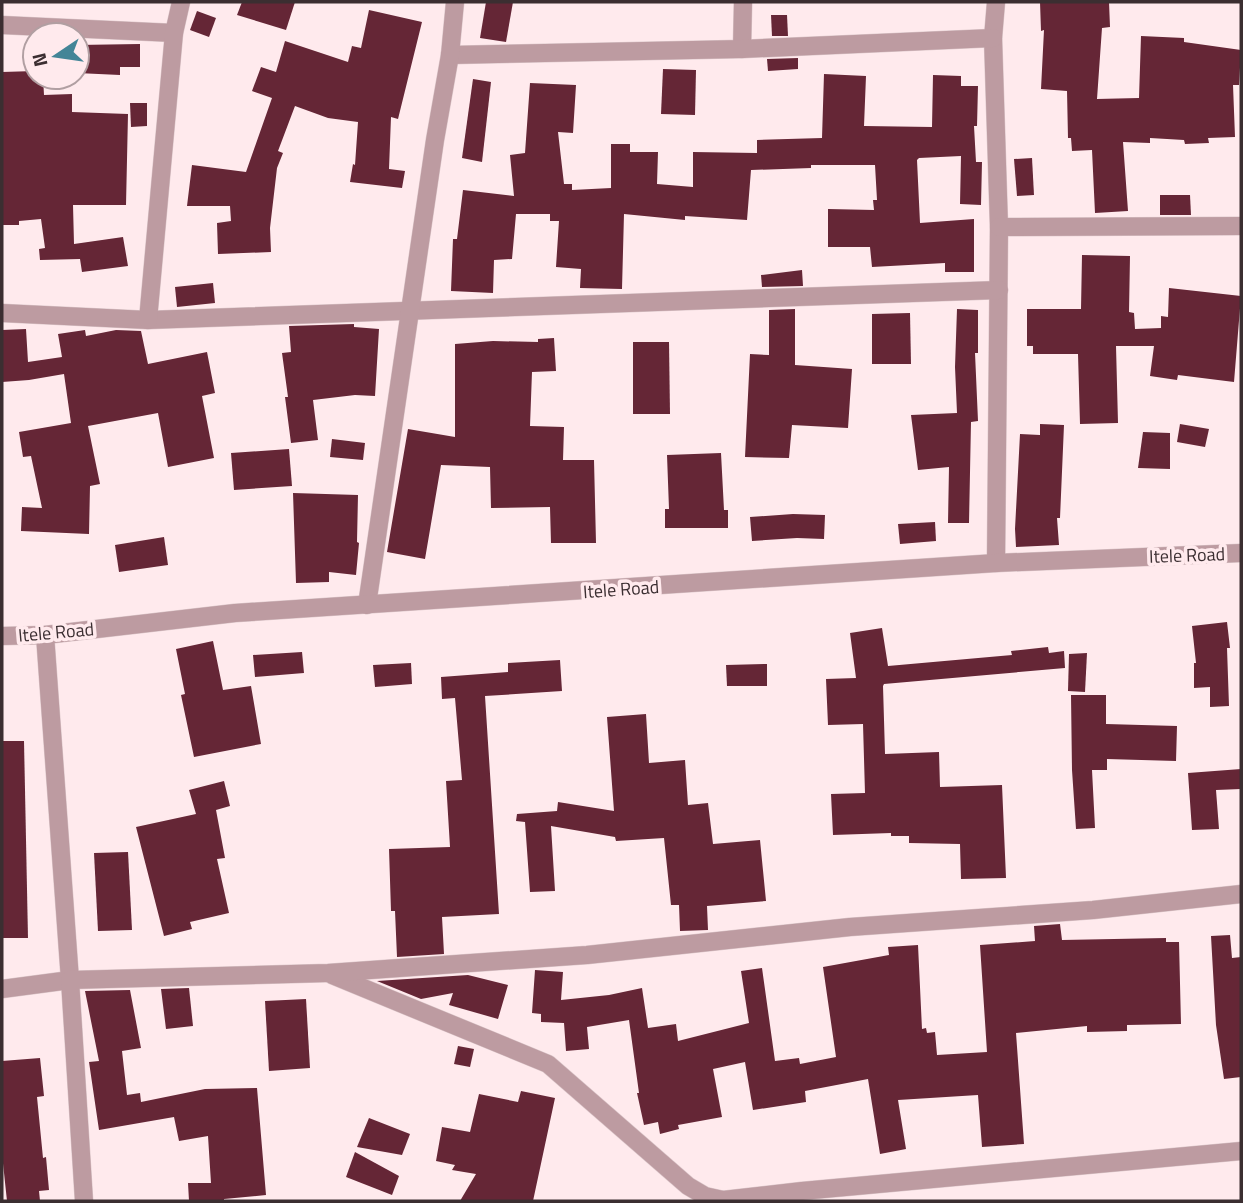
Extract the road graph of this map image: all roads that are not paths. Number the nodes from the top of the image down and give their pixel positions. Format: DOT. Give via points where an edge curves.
graph roads {
  1 [pos="181,2"];
  2 [pos="455,2"];
  3 [pos="743,2"];
  4 [pos="996,2"];
  5 [pos="2,25"];
  6 [pos="174,33"];
  7 [pos="993,38"];
  8 [pos="742,49"];
  9 [pos="450,55"];
  10 [pos="1241,226"];
  11 [pos="999,227"];
  12 [pos="999,290"];
  13 [pos="412,310"];
  14 [pos="2,313"];
  15 [pos="148,320"];
  16 [pos="1241,553"];
  17 [pos="996,563"];
  18 [pos="367,605"];
  19 [pos="45,635"];
  20 [pos="2,636"];
  21 [pos="1241,894"];
  22 [pos="328,973"];
  23 [pos="70,980"];
  24 [pos="2,989"];
  25 [pos="1241,1151"];
  26 [pos="84,1201"];
  1 -- 6 [label="street"];
  2 -- 9 [label="street"];
  3 -- 8 [label="street"];
  4 -- 7 [label="street"];
  5 -- 6 [label="street"];
  6 -- 15 [label="street"];
  7 -- 8 [label="street"];
  7 -- 11 [label="street"];
  8 -- 9 [label="street"];
  9 -- 13 [label="street"];
  10 -- 11 [label="street"];
  11 -- 12 [label="street"];
  12 -- 13 [label="street"];
  12 -- 17 [label="street"];
  13 -- 15 [label="street"];
  13 -- 18 [label="street"];
  14 -- 15 [label="street"];
  16 -- 17 [label="street, Itele Road"];
  17 -- 18 [label="street, Itele Road"];
  18 -- 19 [label="street, Itele Road"];
  19 -- 20 [label="street, Itele Road"];
  19 -- 23 [label="street"];
  21 -- 22 [label="street" via="587,955"];
  22 -- 23 [label="street"];
  22 -- 25 [label="street" via="548,1065 688,1186 723,1200"];
  23 -- 24 [label="street"];
  23 -- 26 [label="street"];
}
